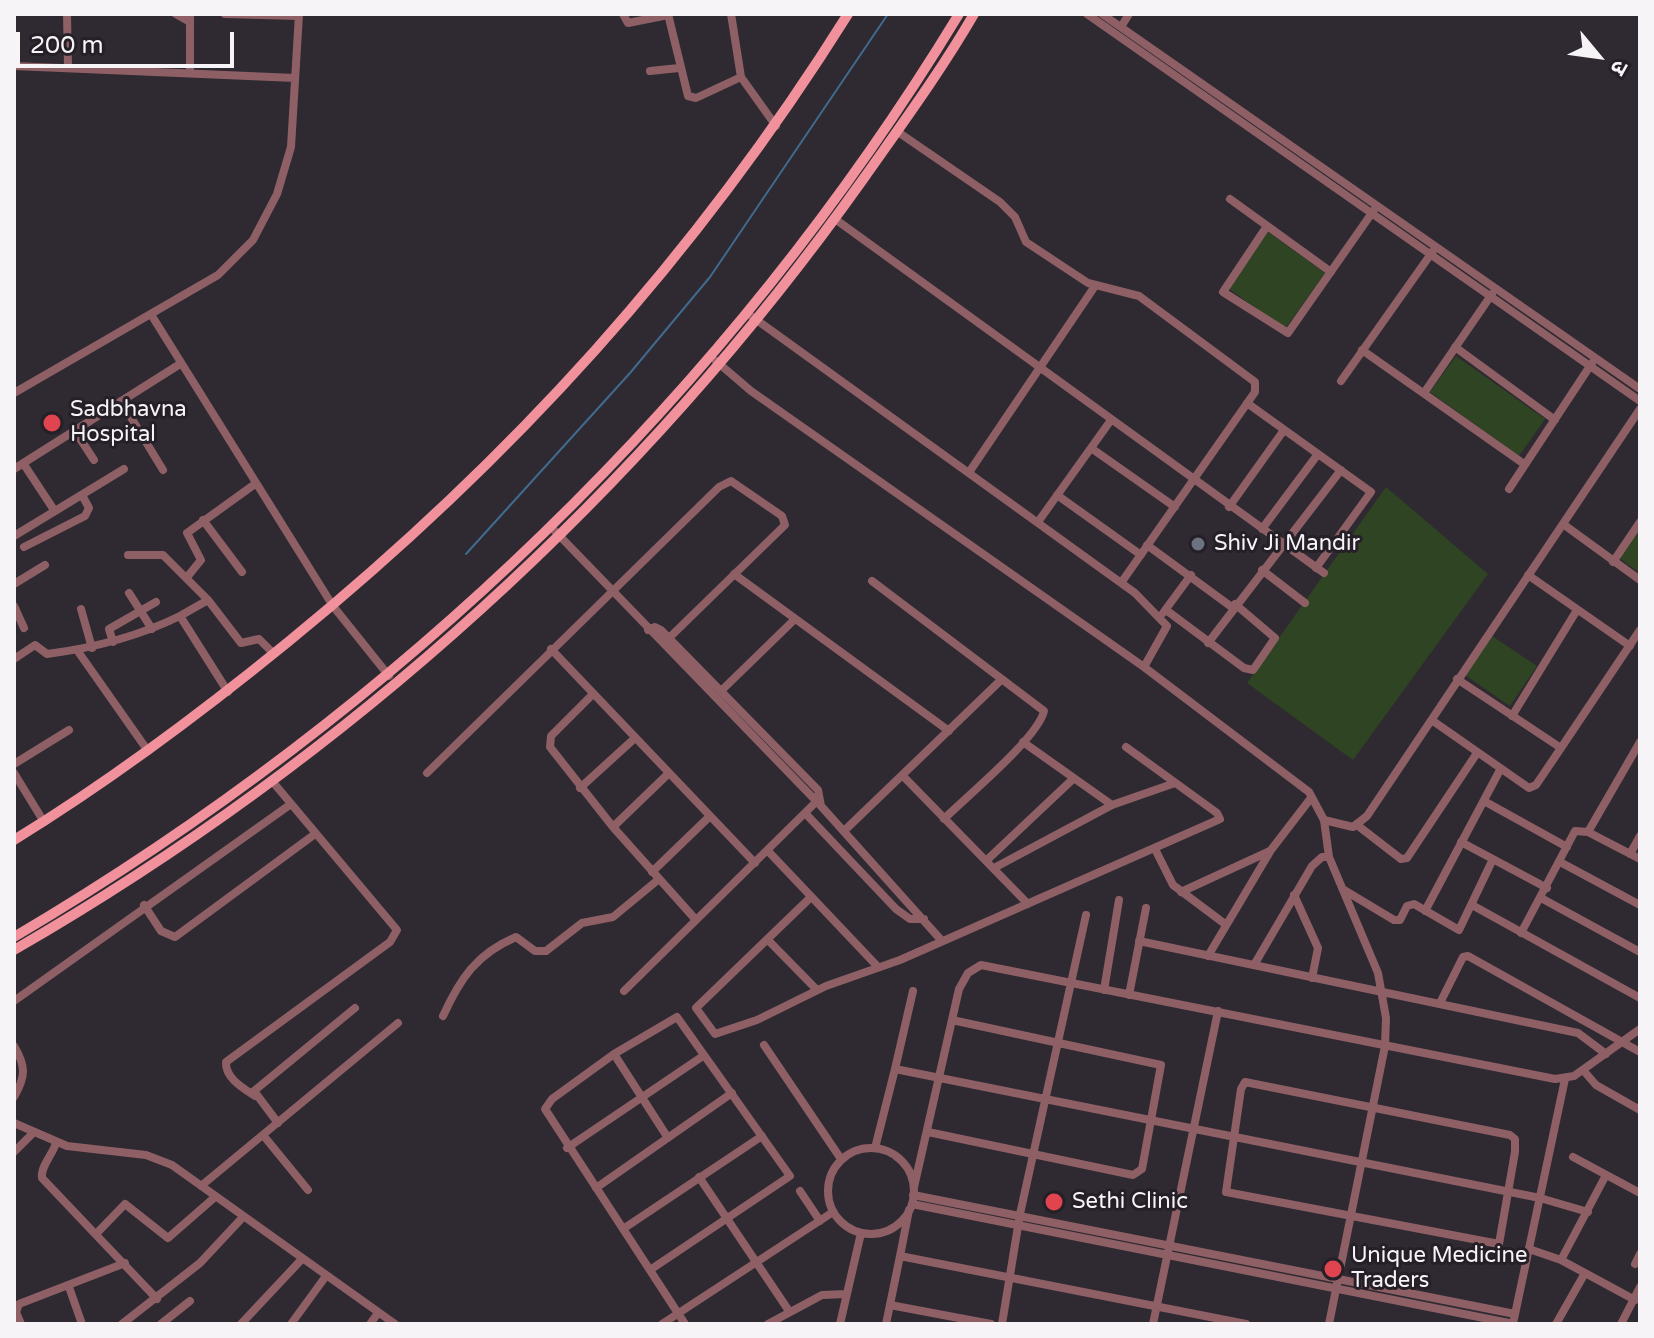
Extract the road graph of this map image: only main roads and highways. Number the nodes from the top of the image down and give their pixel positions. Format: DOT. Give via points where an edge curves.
graph roads {
  1 [pos="848,14"];
  2 [pos="959,14"];
  3 [pos="974,14"];
  4 [pos="716,361"];
  5 [pos="554,530"];
  6 [pos="14,840"];
  7 [pos="14,937"];
  8 [pos="14,950"];
  1 -- 6 [label="main road" via="776,126 697,232 591,359 463,490 228,692"];
  2 -- 4 [label="main road" via="844,186"];
  3 -- 4 [label="main road" via="835,219 756,321"];
  4 -- 5 [label="main road"];
  5 -- 7 [label="main road" via="329,721 85,895"];
  5 -- 8 [label="main road" via="517,576 395,684 272,781 152,865"];
}
